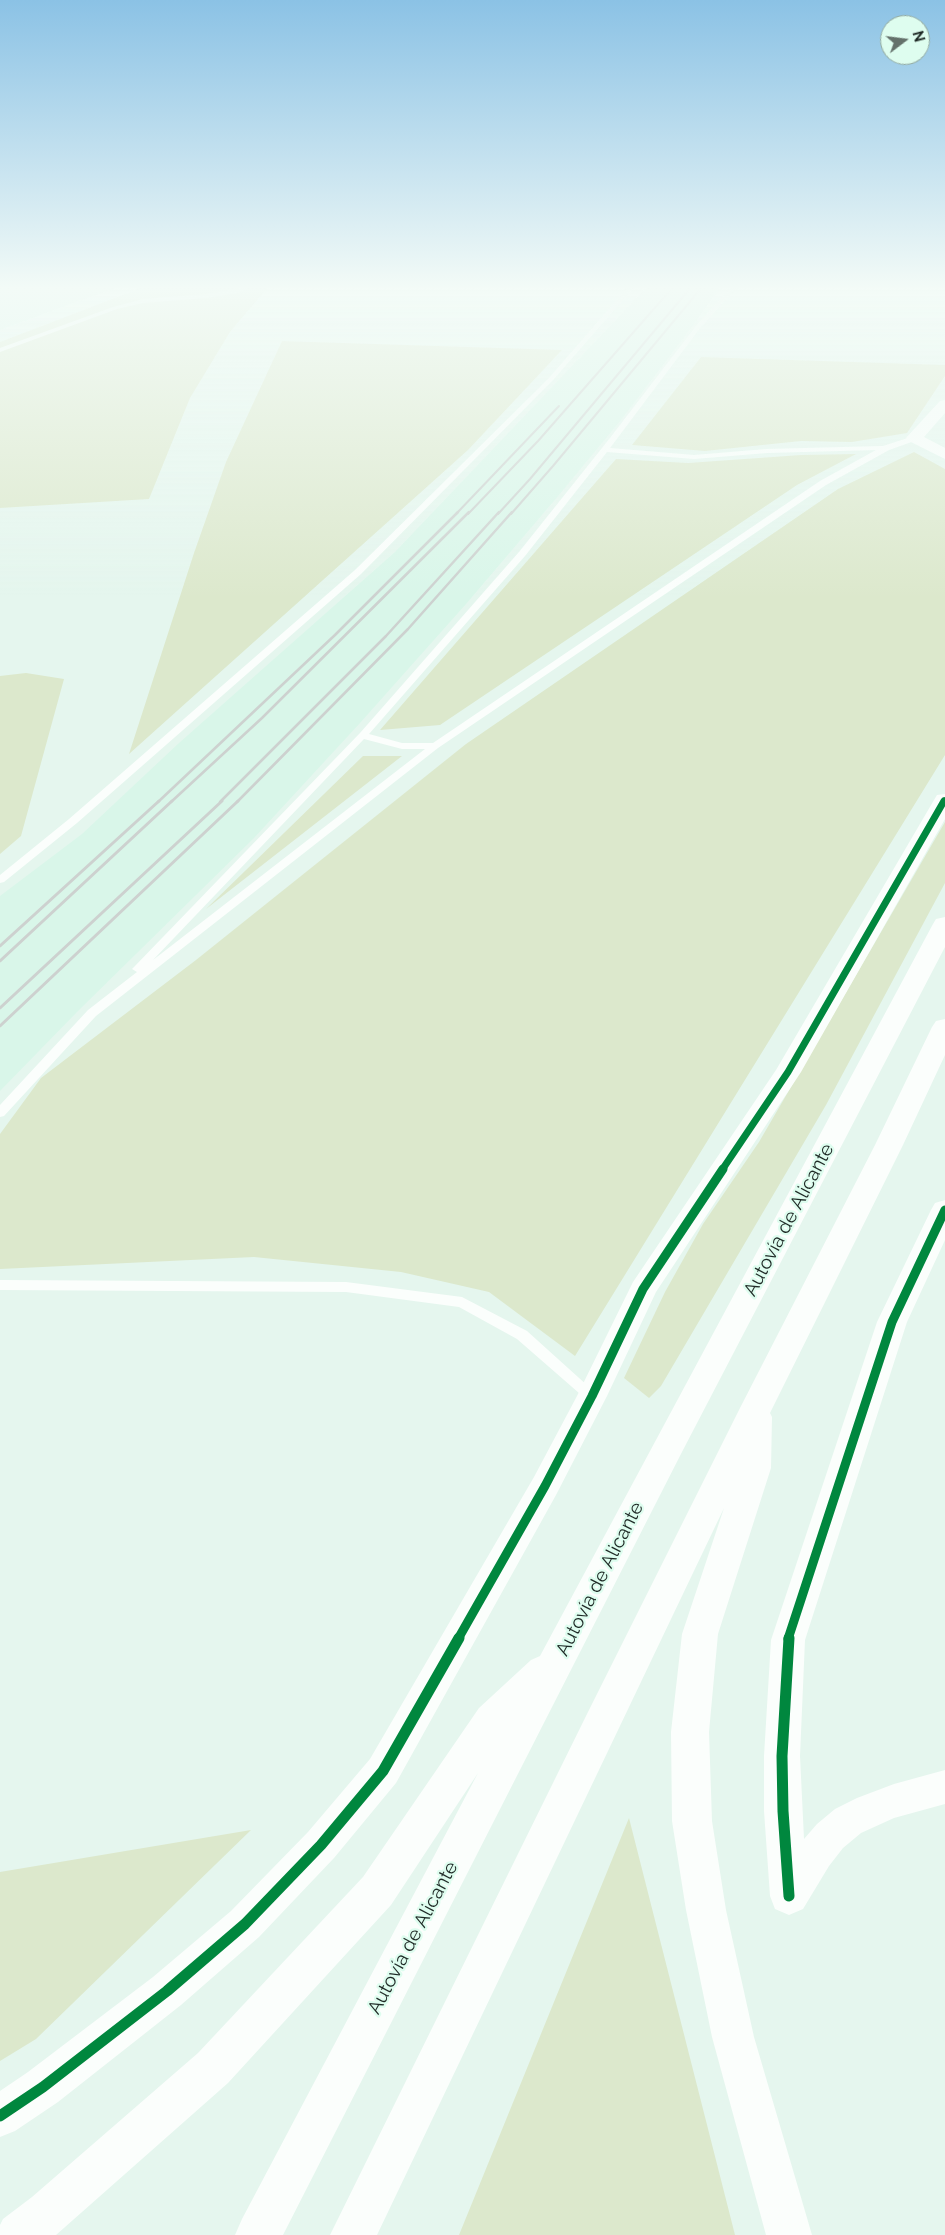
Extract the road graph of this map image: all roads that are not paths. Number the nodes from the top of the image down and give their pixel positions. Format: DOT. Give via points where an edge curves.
graph roads {
  1 [pos="540,390"];
  2 [pos="650,390"];
  3 [pos="945,404"];
  4 [pos="914,438"];
  5 [pos="886,448"];
  6 [pos="605,450"];
  7 [pos="945,454"];
  8 [pos="363,735"];
  9 [pos="435,746"];
  10 [pos="945,800"];
  11 [pos="0,880"];
  12 [pos="945,924"];
  13 [pos="101,1007"];
  14 [pos="945,1026"];
  15 [pos="0,1113"];
  16 [pos="945,1210"];
  17 [pos="0,1285"];
  18 [pos="592,1396"];
  19 [pos="756,1408"];
  20 [pos="560,1657"];
  21 [pos="945,1787"];
  22 [pos="0,2116"];
  23 [pos="19,2235"];
  24 [pos="258,2235"];
  25 [pos="353,2235"];
  26 [pos="789,2235"];
  1 -- 11 [label="lane" via="358,572 73,821"];
  2 -- 6 [label="lane"];
  3 -- 4 [label="street"];
  4 -- 5 [label="lane"];
  4 -- 7 [label="street"];
  5 -- 6 [label="lane" via="767,451 694,457"];
  5 -- 9 [label="lane" via="823,483"];
  6 -- 8 [label="lane" via="522,554"];
  8 -- 9 [label="lane" via="402,746"];
  8 -- 13 [label="lane"];
  9 -- 13 [label="lane"];
  10 -- 18 [label="street" via="788,1072 643,1289"];
  12 -- 20 [label="highway, Autovía de Alicante"];
  13 -- 15 [label="lane"];
  14 -- 19 [label="highway" via="889,1145"];
  16 -- 21 [label="street" via="892,1322 788,1640 782,1756 789,1896 816,1853 848,1821 894,1801"];
  17 -- 18 [label="lane" via="346,1287 462,1302 522,1335"];
  18 -- 22 [label="street" via="545,1486 383,1770 321,1845 245,1924 167,1991 43,2087"];
  19 -- 25 [label="highway"];
  19 -- 26 [label="highway" via="754,1468 700,1634 690,1732 692,1821 706,1910 733,2037"];
  20 -- 23 [label="highway" via="492,1720 377,1891 213,2068"];
  20 -- 24 [label="highway, Autovía de Alicante"];
}
